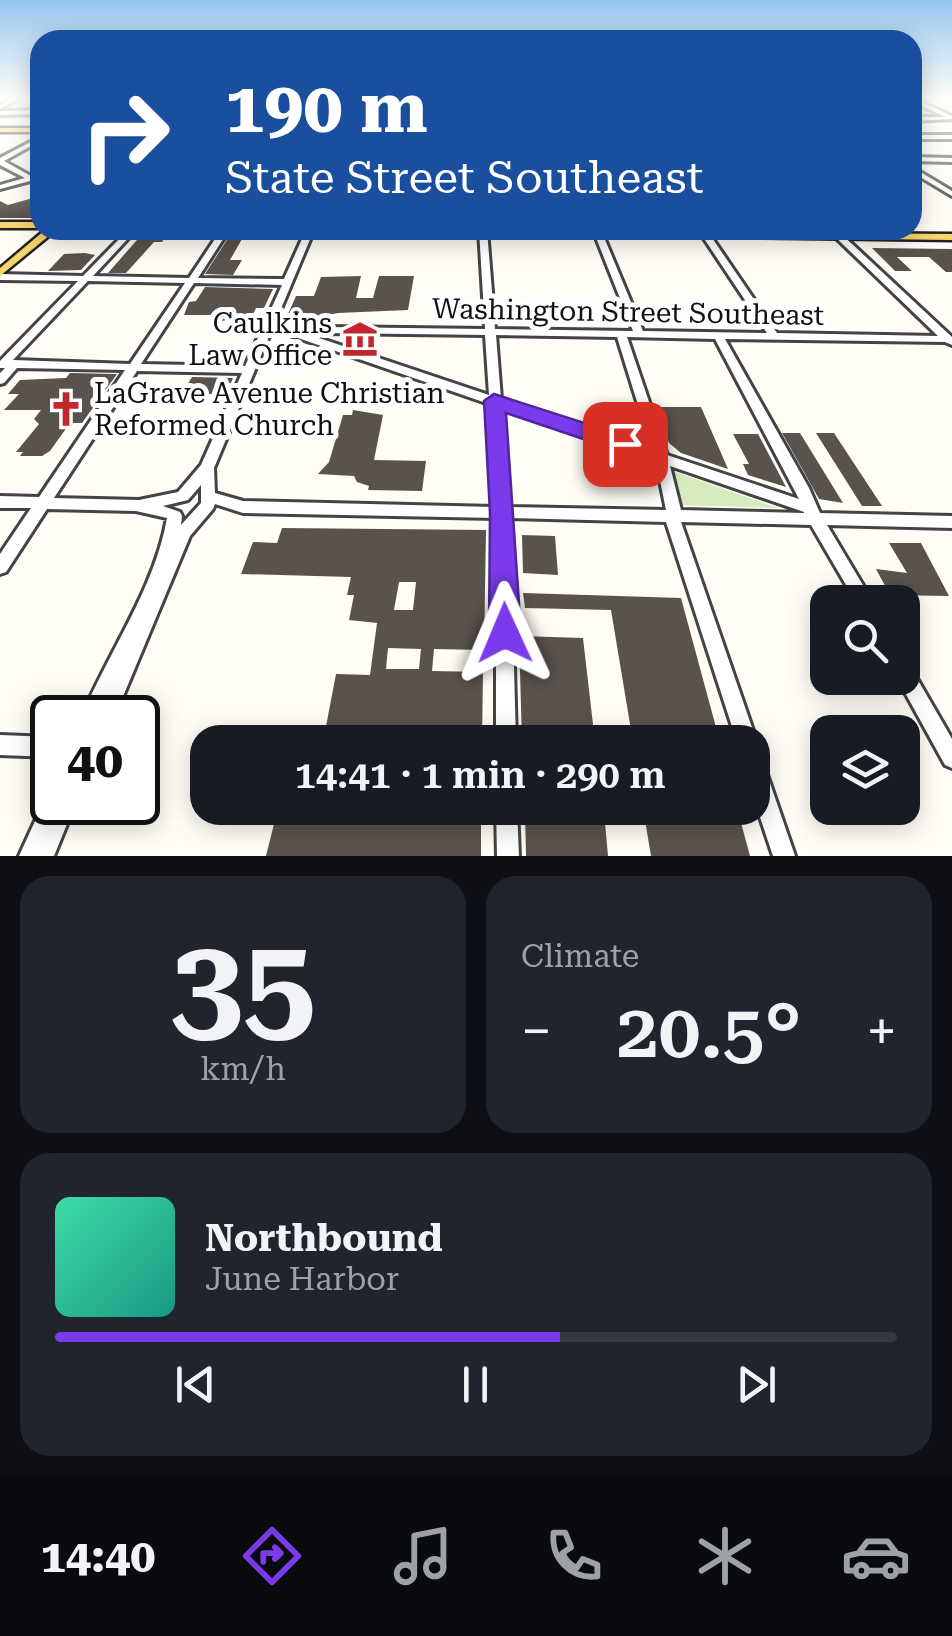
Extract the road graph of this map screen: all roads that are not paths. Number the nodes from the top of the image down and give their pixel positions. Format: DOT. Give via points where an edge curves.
graph roads {
  1 [pos="30,146"];
  2 [pos="20,152"];
  3 [pos="30,152"];
  4 [pos="922,160"];
  5 [pos="952,160"];
  6 [pos="0,162"];
  7 [pos="922,175"];
  8 [pos="30,179"];
  9 [pos="940,186"];
  10 [pos="952,186"];
  11 [pos="0,188"];
  12 [pos="952,194"];
  13 [pos="0,225"];
  14 [pos="30,226"];
  15 [pos="922,236"];
  16 [pos="952,237"];
  17 [pos="39,240"];
  18 [pos="122,240"];
  19 [pos="218,240"];
  20 [pos="306,240"];
  21 [pos="485,240"];
  22 [pos="602,240"];
  23 [pos="709,240"];
  24 [pos="843,240"];
  25 [pos="1,272"];
  26 [pos="86,278"];
  27 [pos="192,280"];
  28 [pos="288,282"];
  29 [pos="270,325"];
  30 [pos="492,333"];
  31 [pos="622,334"];
  32 [pos="639,334"];
  33 [pos="718,335"];
  34 [pos="774,336"];
  35 [pos="310,338"];
  36 [pos="950,341"];
  37 [pos="4,365"];
  38 [pos="134,368"];
  39 [pos="251,370"];
  40 [pos="0,380"];
  41 [pos="494,401"];
  42 [pos="662,456"];
  43 [pos="208,468"];
  44 [pos="182,496"];
  45 [pos="0,502"];
  46 [pos="43,503"];
  47 [pos="136,505"];
  48 [pos="204,505"];
  49 [pos="503,513"];
  50 [pos="814,514"];
  51 [pos="174,515"];
  52 [pos="672,517"];
  53 [pos="952,522"];
  54 [pos="0,567"];
  55 [pos="856,585"];
  56 [pos="101,695"];
  57 [pos="114,695"];
  58 [pos="917,695"];
  59 [pos="506,725"];
  60 [pos="741,725"];
  61 [pos="0,745"];
  62 [pos="30,746"];
  63 [pos="952,758"];
  64 [pos="770,814"];
  65 [pos="44,825"];
  66 [pos="57,825"];
  67 [pos="507,825"];
  68 [pos="30,856"];
  69 [pos="44,856"];
  70 [pos="508,856"];
  71 [pos="784,856"];
  1 -- 2 [label="street"];
  2 -- 3 [label="street"];
  2 -- 6 [label="street"];
  4 -- 5 [label="street"];
  6 -- 8 [label="street"];
  7 -- 9 [label="street"];
  8 -- 11 [label="street"];
  9 -- 10 [label="street"];
  9 -- 12 [label="street"];
  13 -- 14 [label="main road"];
  15 -- 16 [label="main road"];
  17 -- 25 [label="main road"];
  18 -- 26 [label="street"];
  19 -- 27 [label="street"];
  20 -- 28 [label="street"];
  21 -- 30 [label="street"];
  22 -- 32 [label="street"];
  23 -- 34 [label="street"];
  24 -- 36 [label="street"];
  25 -- 26 [label="street"];
  26 -- 27 [label="street"];
  26 -- 37 [label="street" via="85,287"];
  27 -- 28 [label="street"];
  27 -- 38 [label="street"];
  28 -- 29 [label="street"];
  29 -- 35 [label="street"];
  29 -- 39 [label="street"];
  30 -- 31 [label="street, Washington Street Southeast"];
  30 -- 35 [label="street, Washington Street Southeast" via="326,330"];
  30 -- 41 [label="street"];
  31 -- 32 [label="street, Washington Street Southeast"];
  31 -- 42 [label="street"];
  32 -- 33 [label="street, Washington Street Southeast"];
  33 -- 34 [label="street, Washington Street Southeast"];
  33 -- 50 [label="street"];
  34 -- 36 [label="street, Washington Street Southeast"];
  35 -- 41 [label="street"];
  37 -- 38 [label="street"];
  37 -- 40 [label="street"];
  38 -- 39 [label="street"];
  38 -- 46 [label="street"];
  39 -- 43 [label="street"];
  41 -- 42 [label="street"];
  41 -- 49 [label="street"];
  42 -- 50 [label="street"];
  42 -- 52 [label="street"];
  43 -- 44 [label="street"];
  43 -- 48 [label="street"];
  44 -- 47 [label="street"];
  44 -- 48 [label="street" via="195,492"];
  44 -- 51 [label="street"];
  45 -- 46 [label="street"];
  46 -- 47 [label="street"];
  46 -- 54 [label="street"];
  47 -- 51 [label="street"];
  48 -- 49 [label="street"];
  48 -- 51 [label="street" via="187,519"];
  48 -- 57 [label="street" via="180,540"];
  49 -- 52 [label="street"];
  49 -- 59 [label="street"];
  50 -- 52 [label="street"];
  50 -- 53 [label="street"];
  50 -- 55 [label="street"];
  51 -- 56 [label="street" via="154,578"];
  52 -- 60 [label="street"];
  58 -- 63 [label="street"];
  61 -- 62 [label="street"];
  64 -- 71 [label="street"];
  65 -- 68 [label="street"];
  66 -- 69 [label="street"];
  67 -- 70 [label="street"];
}
